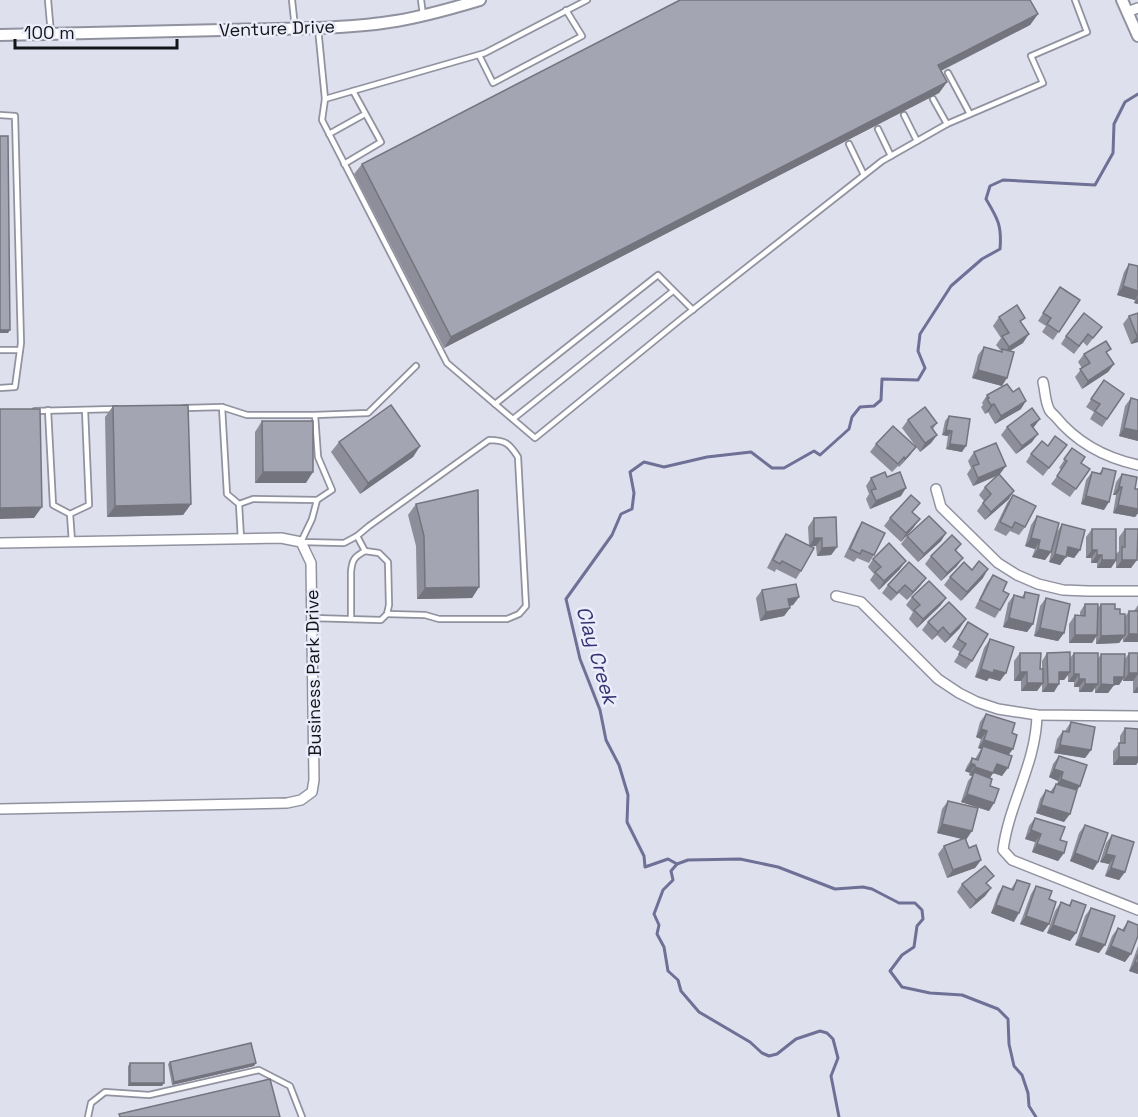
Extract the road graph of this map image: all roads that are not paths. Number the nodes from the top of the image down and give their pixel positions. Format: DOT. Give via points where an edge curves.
graph roads {
  1 [pos="48,0"];
  2 [pos="292,0"];
  3 [pos="420,0"];
  4 [pos="480,0"];
  5 [pos="586,0"];
  6 [pos="1075,0"];
  7 [pos="1122,0"];
  8 [pos="566,10"];
  9 [pos="1133,10"];
  10 [pos="423,15"];
  11 [pos="295,28"];
  12 [pos="318,28"];
  13 [pos="51,34"];
  14 [pos="0,35"];
  15 [pos="1138,36"];
  16 [pos="479,55"];
  17 [pos="948,73"];
  18 [pos="353,91"];
  19 [pos="325,99"];
  20 [pos="933,99"];
  21 [pos="365,114"];
  22 [pos="970,114"];
  23 [pos="0,115"];
  24 [pos="904,115"];
  25 [pos="947,124"];
  26 [pos="878,129"];
  27 [pos="329,134"];
  28 [pos="917,141"];
  29 [pos="849,144"];
  30 [pos="891,156"];
  31 [pos="344,164"];
  32 [pos="864,175"];
  33 [pos="673,291"];
  34 [pos="693,310"];
  35 [pos="0,350"];
  36 [pos="20,350"];
  37 [pos="416,366"];
  38 [pos="1043,382"];
  39 [pos="0,388"];
  40 [pos="495,404"];
  41 [pos="222,407"];
  42 [pos="177,408"];
  43 [pos="119,409"];
  44 [pos="48,410"];
  45 [pos="85,410"];
  46 [pos="29,411"];
  47 [pos="315,415"];
  48 [pos="513,419"];
  49 [pos="1138,465"];
  50 [pos="936,489"];
  51 [pos="317,500"];
  52 [pos="239,504"];
  53 [pos="70,514"];
  54 [pos="357,536"];
  55 [pos="241,539"];
  56 [pos="72,542"];
  57 [pos="301,542"];
  58 [pos="0,543"];
  59 [pos="364,551"];
  60 [pos="1138,591"];
  61 [pos="836,596"];
  62 [pos="387,614"];
  63 [pos="312,618"];
  64 [pos="351,619"];
  65 [pos="1037,715"];
  66 [pos="1138,716"];
  67 [pos="0,809"];
  68 [pos="1138,910"];
  69 [pos="88,1117"];
  70 [pos="302,1117"];
  1 -- 13 [label="lane"];
  2 -- 11 [label="lane"];
  3 -- 10 [label="lane"];
  4 -- 10 [label="street, Venture Drive"];
  5 -- 8 [label="lane"];
  6 -- 22 [label="lane" via="1087,32 1031,56 1043,83"];
  7 -- 9 [label="street"];
  8 -- 16 [label="lane"];
  8 -- 16 [label="lane" via="582,36 493,84"];
  9 -- 15 [label="street"];
  10 -- 12 [label="street, Venture Drive"];
  11 -- 12 [label="street, Venture Drive"];
  11 -- 13 [label="street, Venture Drive"];
  12 -- 19 [label="lane"];
  13 -- 14 [label="street, Venture Drive"];
  16 -- 18 [label="lane"];
  17 -- 22 [label="lane"];
  18 -- 19 [label="lane"];
  18 -- 21 [label="lane"];
  19 -- 27 [label="lane" via="322,120"];
  20 -- 25 [label="lane"];
  21 -- 27 [label="lane"];
  21 -- 31 [label="lane" via="381,142"];
  22 -- 25 [label="lane"];
  23 -- 36 [label="lane" via="15,116"];
  24 -- 28 [label="lane"];
  25 -- 28 [label="lane"];
  26 -- 30 [label="lane"];
  27 -- 31 [label="lane"];
  28 -- 30 [label="lane"];
  29 -- 32 [label="lane"];
  30 -- 32 [label="lane"];
  31 -- 40 [label="lane" via="447,363"];
  32 -- 34 [label="lane"];
  33 -- 34 [label="lane"];
  33 -- 40 [label="lane" via="658,275"];
  33 -- 48 [label="lane"];
  34 -- 48 [label="lane" via="535,438"];
  35 -- 36 [label="lane"];
  36 -- 39 [label="lane" via="15,387"];
  37 -- 47 [label="lane" via="368,413"];
  38 -- 49 [label="street" via="1049,409 1079,440 1115,459"];
  40 -- 48 [label="lane"];
  41 -- 42 [label="lane"];
  41 -- 47 [label="lane" via="247,415"];
  41 -- 52 [label="lane" via="227,494"];
  43 -- 45 [label="lane"];
  44 -- 45 [label="lane"];
  44 -- 46 [label="lane"];
  44 -- 53 [label="lane" via="53,505"];
  45 -- 53 [label="lane" via="89,505"];
  47 -- 51 [label="lane" via="318,457 332,490"];
  50 -- 60 [label="street" via="941,507 998,563 1017,575 1063,590"];
  51 -- 52 [label="lane" via="253,499"];
  51 -- 57 [label="lane"];
  52 -- 55 [label="lane"];
  53 -- 56 [label="lane"];
  54 -- 57 [label="lane" via="344,543"];
  54 -- 59 [label="lane"];
  54 -- 62 [label="lane" via="489,440 501,440 518,457 526,606 507,619"];
  55 -- 56 [label="street"];
  55 -- 57 [label="street"];
  56 -- 58 [label="street"];
  57 -- 63 [label="street, Business Park Drive" via="311,563"];
  59 -- 62 [label="lane" via="379,553 388,562"];
  59 -- 64 [label="lane" via="351,566"];
  61 -- 65 [label="street" via="861,602 921,664 959,693 999,709"];
  62 -- 64 [label="lane" via="381,620"];
  63 -- 64 [label="lane"];
  63 -- 67 [label="street, Business Park Drive" via="314,780 312,792 301,800"];
  65 -- 66 [label="street"];
  65 -- 68 [label="street" via="1031,758 1003,850 1012,860"];
  69 -- 70 [label="lane" via="91,1103 105,1092 149,1095 259,1070 290,1086"];
}
